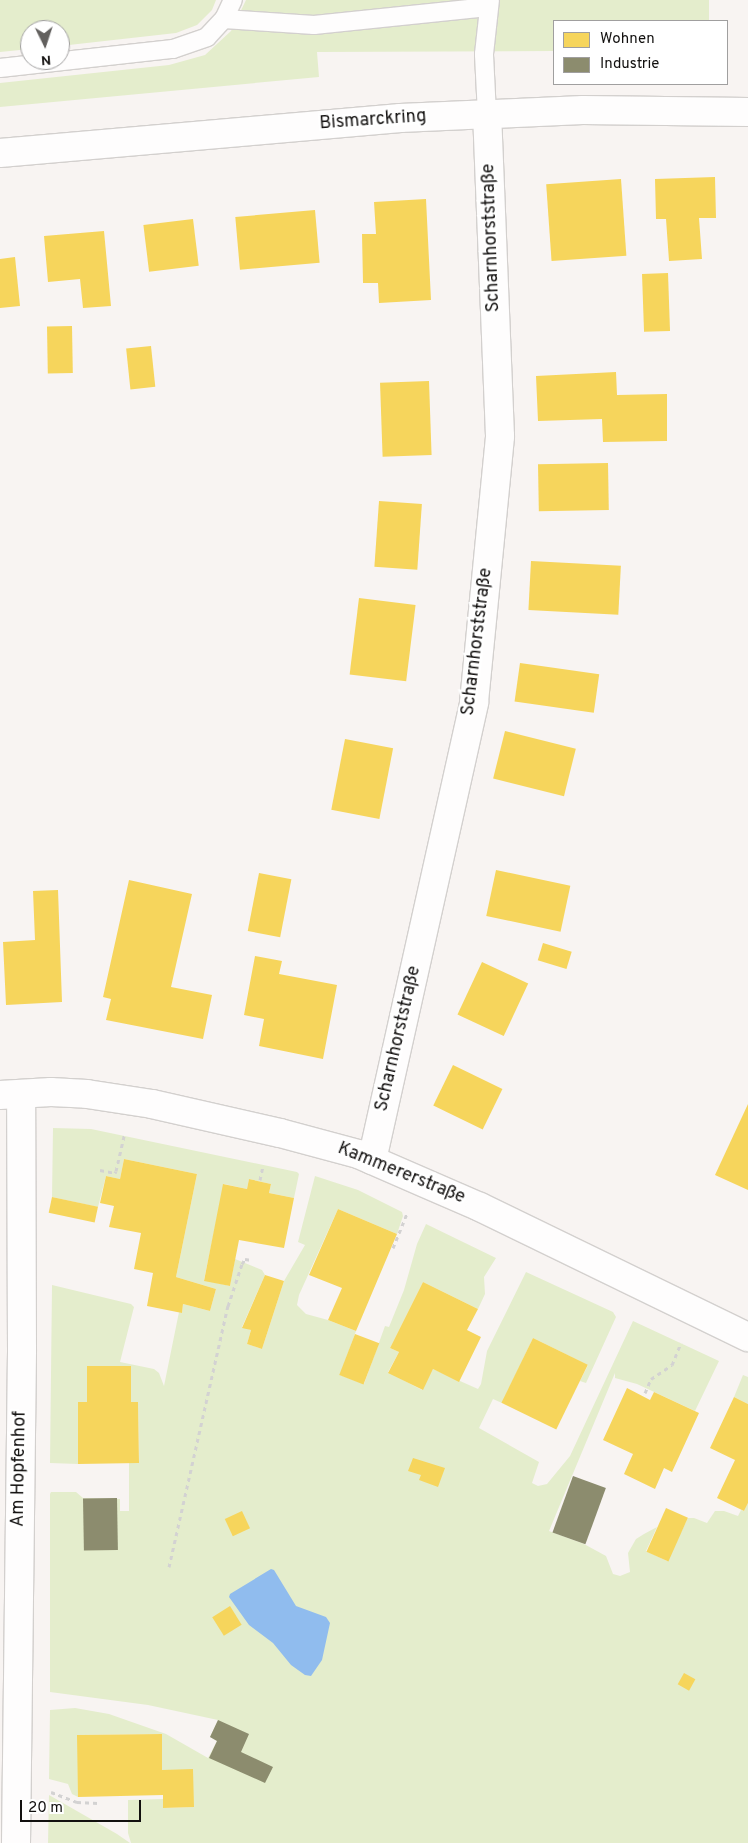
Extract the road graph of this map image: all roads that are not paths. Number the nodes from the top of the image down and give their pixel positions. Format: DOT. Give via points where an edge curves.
graph roads {
  1 [pos="233,0"];
  2 [pos="489,3"];
  3 [pos="224,19"];
  4 [pos="0,68"];
  5 [pos="748,112"];
  6 [pos="486,114"];
  7 [pos="0,153"];
  8 [pos="10,1095"];
  9 [pos="372,1160"];
  10 [pos="748,1337"];
  11 [pos="16,1843"];
  1 -- 3 [label="lane"];
  2 -- 3 [label="lane" via="314,25"];
  2 -- 6 [label="lane" via="484,54"];
  3 -- 4 [label="lane" via="207,37 173,49"];
  5 -- 6 [label="street, Bismarckring" via="582,110"];
  6 -- 7 [label="street, Bismarckring" via="391,119"];
  6 -- 9 [label="street, Scharnhorststraße" via="500,436 474,702"];
  8 -- 9 [label="street, Kammererstraße" via="87,1094 152,1104 332,1145"];
  8 -- 11 [label="street, Am Hopfenhof" via="22,1349"];
  9 -- 10 [label="street, Kammererstraße" via="480,1207"];
}
